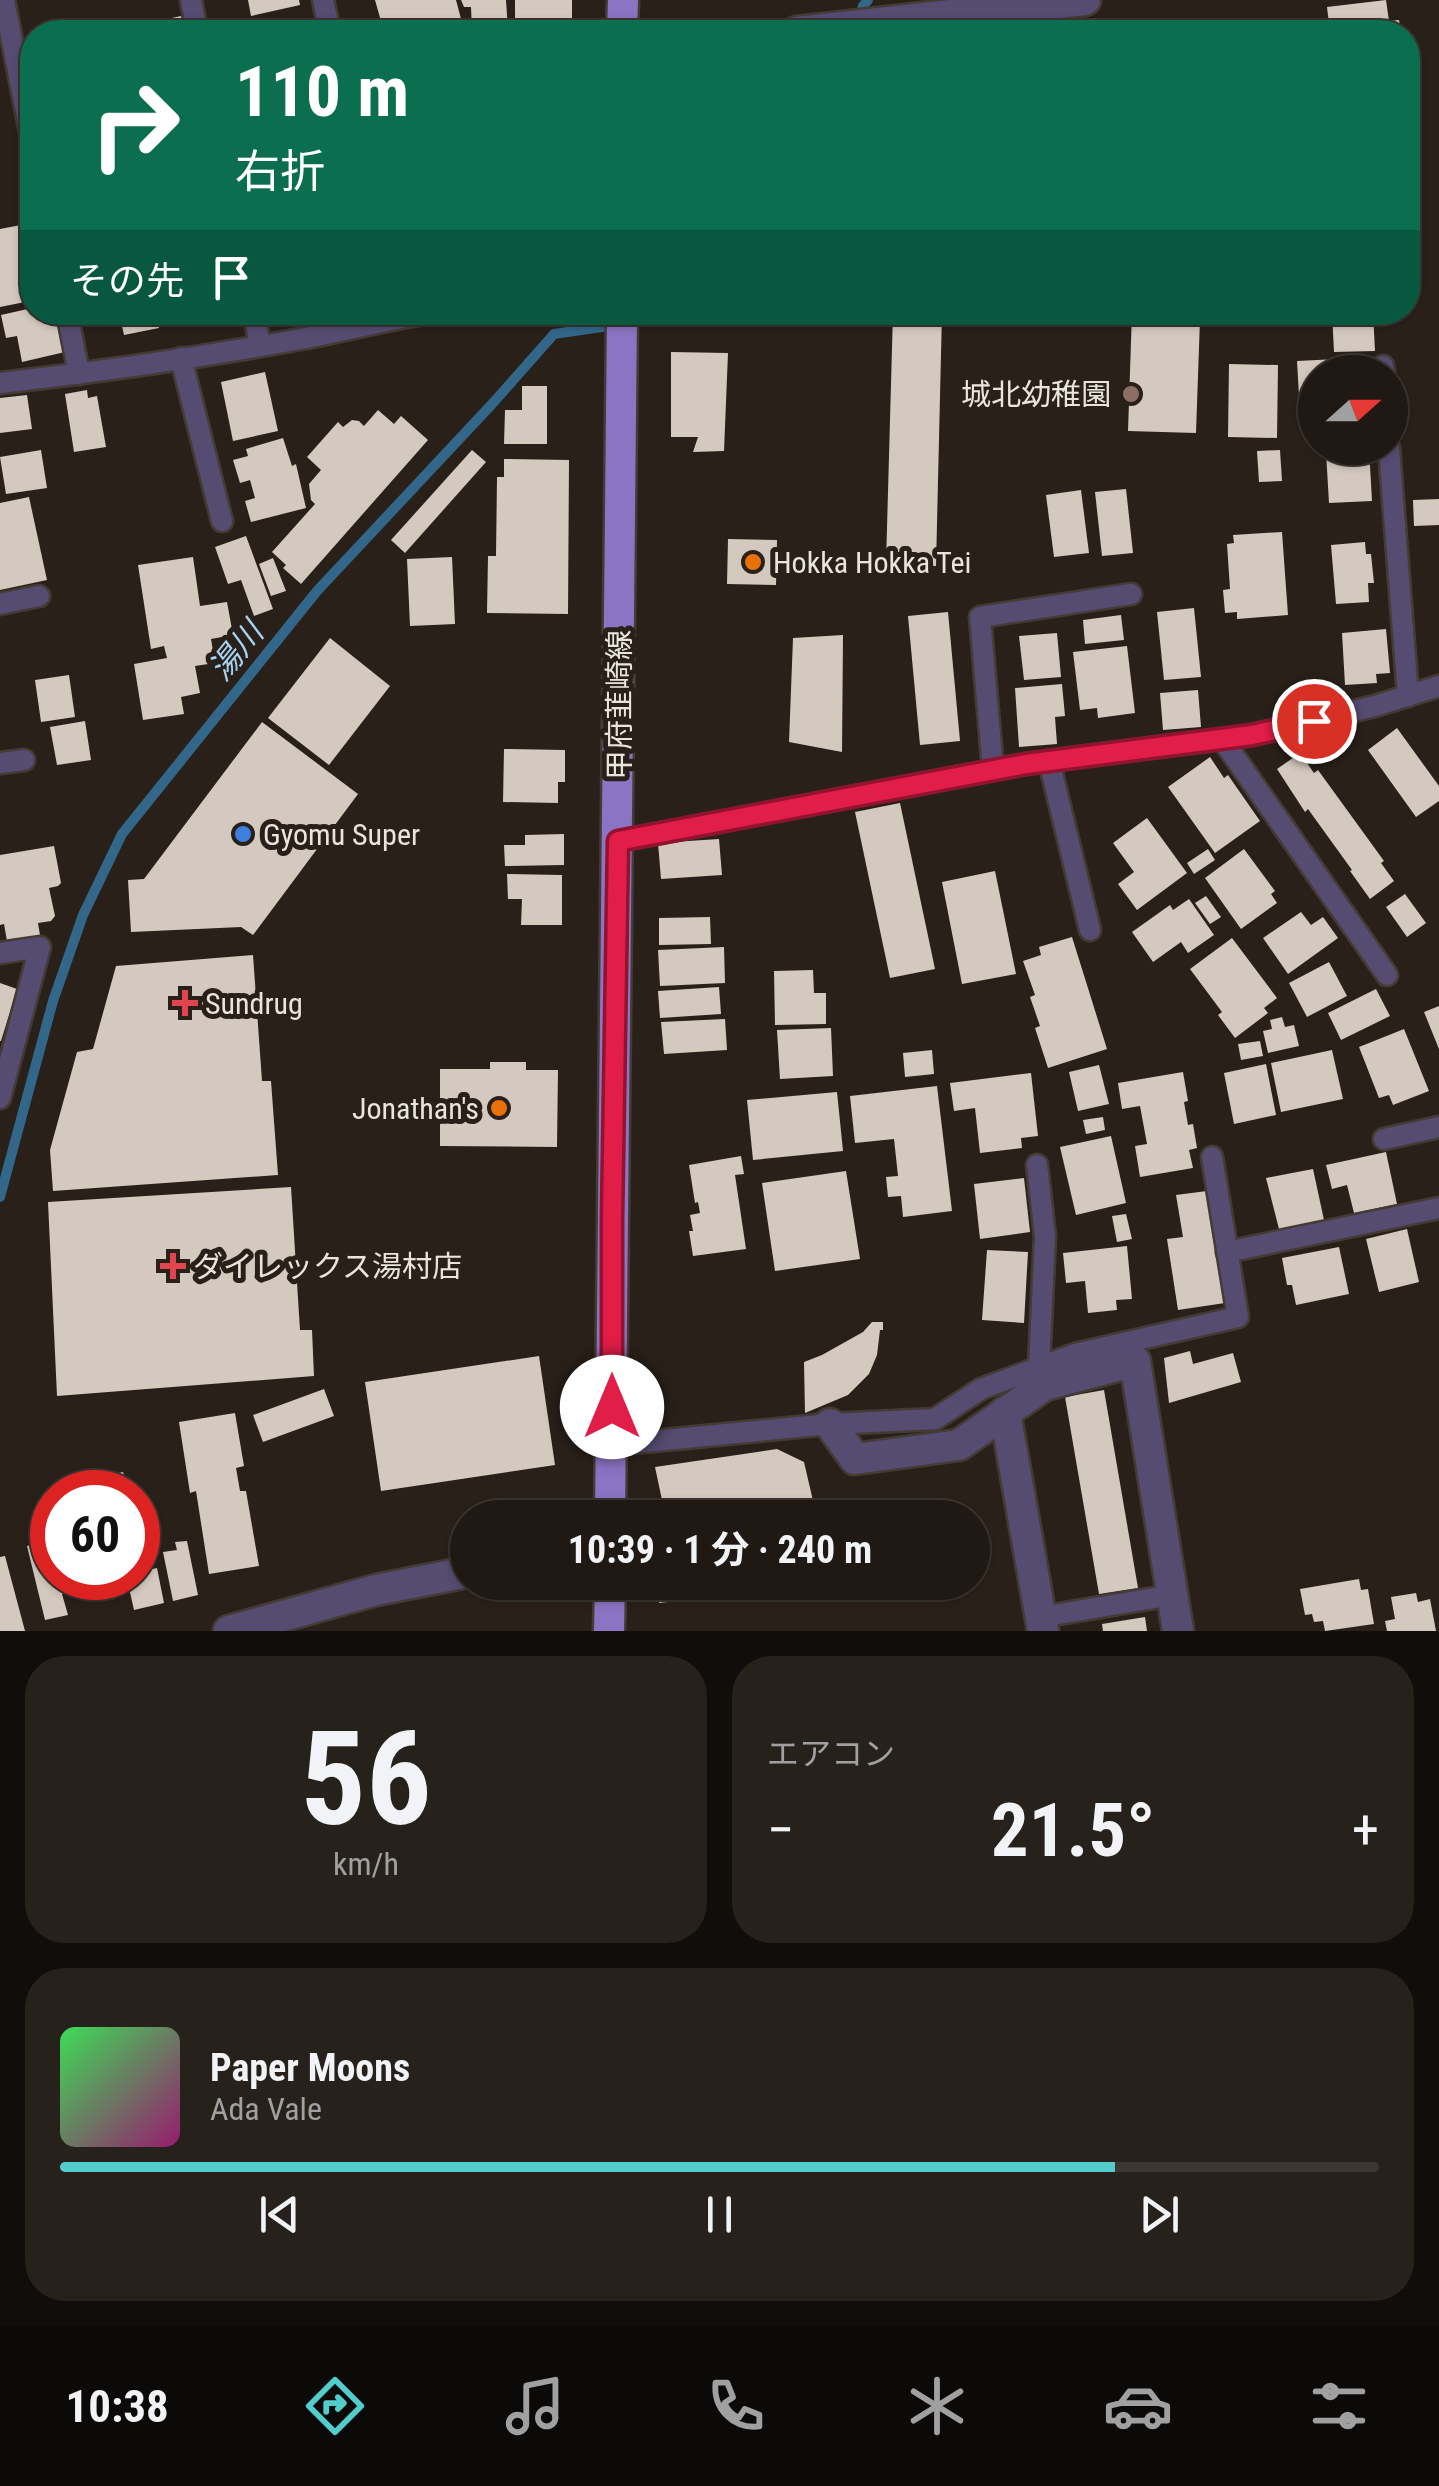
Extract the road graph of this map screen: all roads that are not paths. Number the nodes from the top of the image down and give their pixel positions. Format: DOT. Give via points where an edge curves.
graph roads {
  1 [pos="4,0"];
  2 [pos="1086,0"];
  3 [pos="1047,18"];
  4 [pos="981,20"];
  5 [pos="20,81"];
  6 [pos="69,325"];
  7 [pos="256,325"];
  8 [pos="355,325"];
  9 [pos="622,325"];
  10 [pos="260,346"];
  11 [pos="181,358"];
  12 [pos="79,374"];
  13 [pos="0,383"];
  14 [pos="1390,465"];
  15 [pos="222,521"];
  16 [pos="1130,594"];
  17 [pos="38,596"];
  18 [pos="0,604"];
  19 [pos="1439,686"];
  20 [pos="1408,696"];
  21 [pos="1222,739"];
  22 [pos="24,760"];
  23 [pos="1049,761"];
  24 [pos="0,763"];
  25 [pos="993,770"];
  26 [pos="618,841"];
  27 [pos="1090,930"];
  28 [pos="0,953"];
  29 [pos="1387,975"];
  30 [pos="0,1098"];
  31 [pos="1439,1127"];
  32 [pos="1384,1139"];
  33 [pos="1212,1157"];
  34 [pos="1037,1166"];
  35 [pos="1439,1208"];
  36 [pos="1227,1252"];
  37 [pos="1039,1367"];
  38 [pos="1006,1412"];
  39 [pos="830,1424"];
  40 [pos="612,1445"];
  41 [pos="610,1500"];
  42 [pos="450,1576"];
  43 [pos="1172,1595"];
  44 [pos="610,1600"];
  45 [pos="1042,1624"];
  46 [pos="229,1631"];
  47 [pos="609,1631"];
  48 [pos="1178,1631"];
  1 -- 5 [label="lane"];
  2 -- 3 [label="street"];
  3 -- 4 [label="street"];
  6 -- 12 [label="lane"];
  7 -- 10 [label="lane"];
  8 -- 10 [label="lane"];
  9 -- 26 [label="main road, 甲府韮崎線"];
  10 -- 11 [label="lane"];
  11 -- 12 [label="lane"];
  11 -- 15 [label="lane"];
  12 -- 13 [label="lane"];
  14 -- 20 [label="lane"];
  16 -- 25 [label="lane" via="980,617"];
  17 -- 18 [label="lane"];
  19 -- 20 [label="lane"];
  20 -- 21 [label="lane"];
  21 -- 23 [label="lane"];
  21 -- 29 [label="lane"];
  22 -- 24 [label="lane"];
  23 -- 25 [label="lane"];
  23 -- 27 [label="lane"];
  25 -- 26 [label="lane"];
  26 -- 40 [label="main road, 甲府韮崎線"];
  28 -- 30 [label="lane" via="40,947"];
  31 -- 32 [label="lane"];
  33 -- 36 [label="lane"];
  34 -- 37 [label="lane" via="1045,1236"];
  35 -- 36 [label="lane"];
  36 -- 37 [label="lane" via="1238,1317"];
  37 -- 39 [label="lane" via="981,1389 935,1419"];
  38 -- 39 [label="street" via="958,1445 855,1459"];
  38 -- 43 [label="street" via="1045,1384 1135,1361"];
  38 -- 45 [label="street"];
  39 -- 40 [label="lane"];
  40 -- 41 [label="main road, 甲府韮崎線"];
  42 -- 46 [label="street"];
  43 -- 45 [label="lane"];
  43 -- 48 [label="street"];
  44 -- 47 [label="main road"];
}
